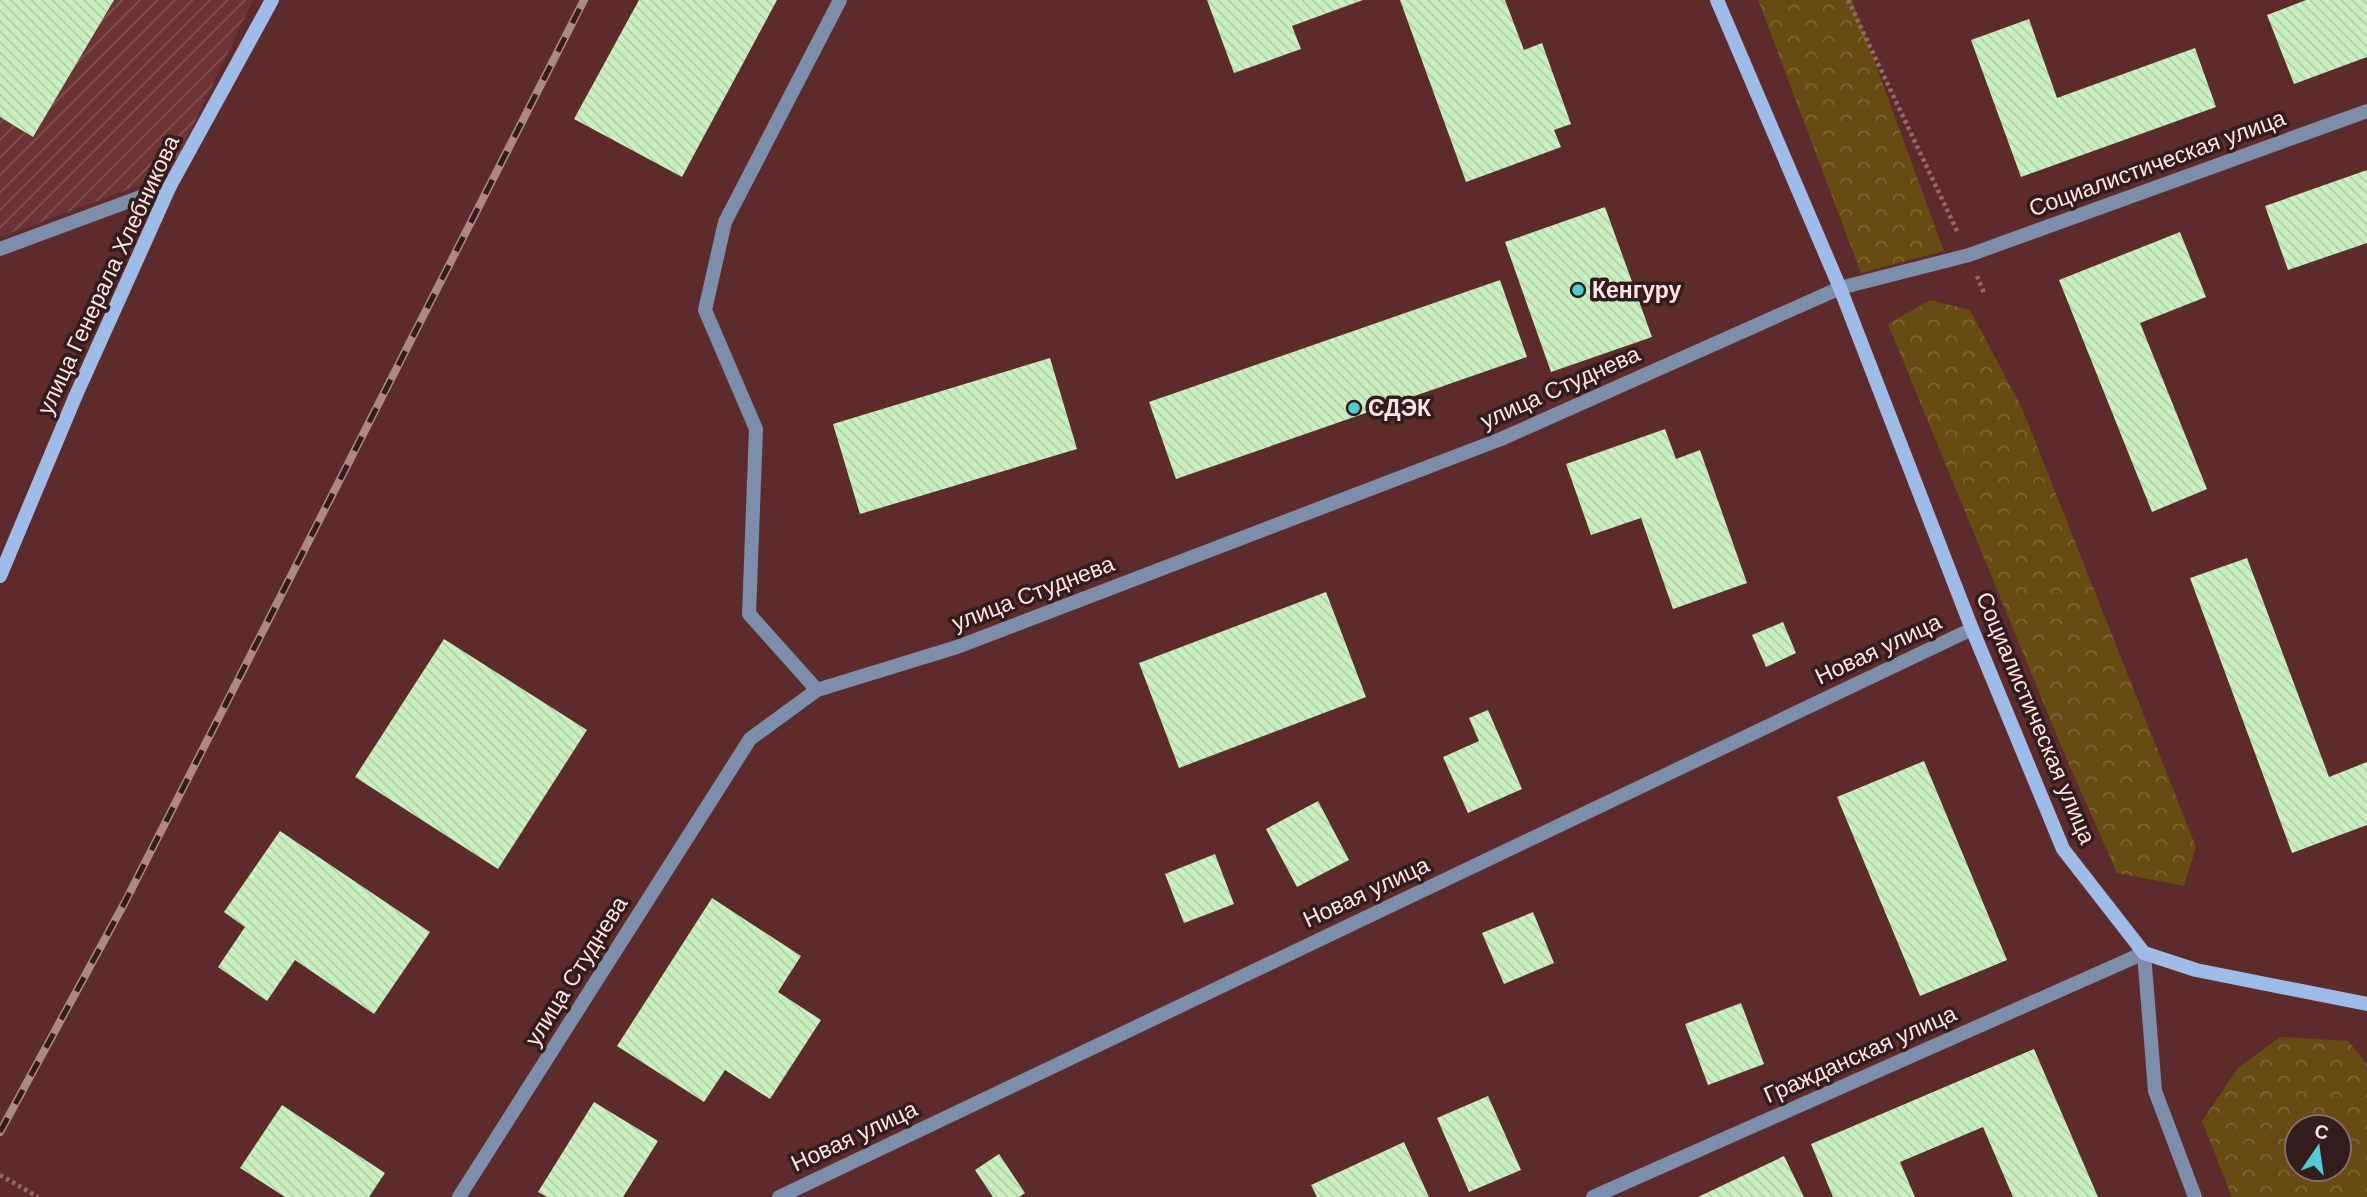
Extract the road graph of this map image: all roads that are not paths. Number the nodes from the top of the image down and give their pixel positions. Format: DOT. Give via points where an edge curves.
graph roads {
  1 [pos="272,0"];
  2 [pos="840,0"];
  3 [pos="1717,0"];
  4 [pos="2367,111"];
  5 [pos="170,186"];
  6 [pos="0,249"];
  7 [pos="1840,288"];
  8 [pos="0,576"];
  9 [pos="1972,629"];
  10 [pos="817,690"];
  11 [pos="2144,953"];
  12 [pos="2367,1004"];
  13 [pos="459,1197"];
  14 [pos="779,1197"];
  15 [pos="1593,1197"];
  16 [pos="2195,1197"];
  1 -- 5 [label="main road, улица Генерала Хлебникова"];
  2 -- 10 [label="street" via="725,222 705,310 756,429 749,614"];
  3 -- 7 [label="main road, Социалистическая улица"];
  4 -- 7 [label="street, Социалистическая улица" via="1969,255"];
  5 -- 6 [label="street"];
  5 -- 8 [label="main road, улица Генерала Хлебникова"];
  7 -- 9 [label="main road, Социалистическая улица"];
  7 -- 10 [label="street, улица Студнева" via="1501,439 957,647"];
  9 -- 11 [label="main road, Социалистическая улица" via="2063,849"];
  9 -- 14 [label="street, Новая улица"];
  10 -- 13 [label="street, улица Студнева" via="750,739"];
  11 -- 12 [label="main road" via="2196,970"];
  11 -- 15 [label="street, Гражданская улица"];
  11 -- 16 [label="street" via="2154,1091"];
}
